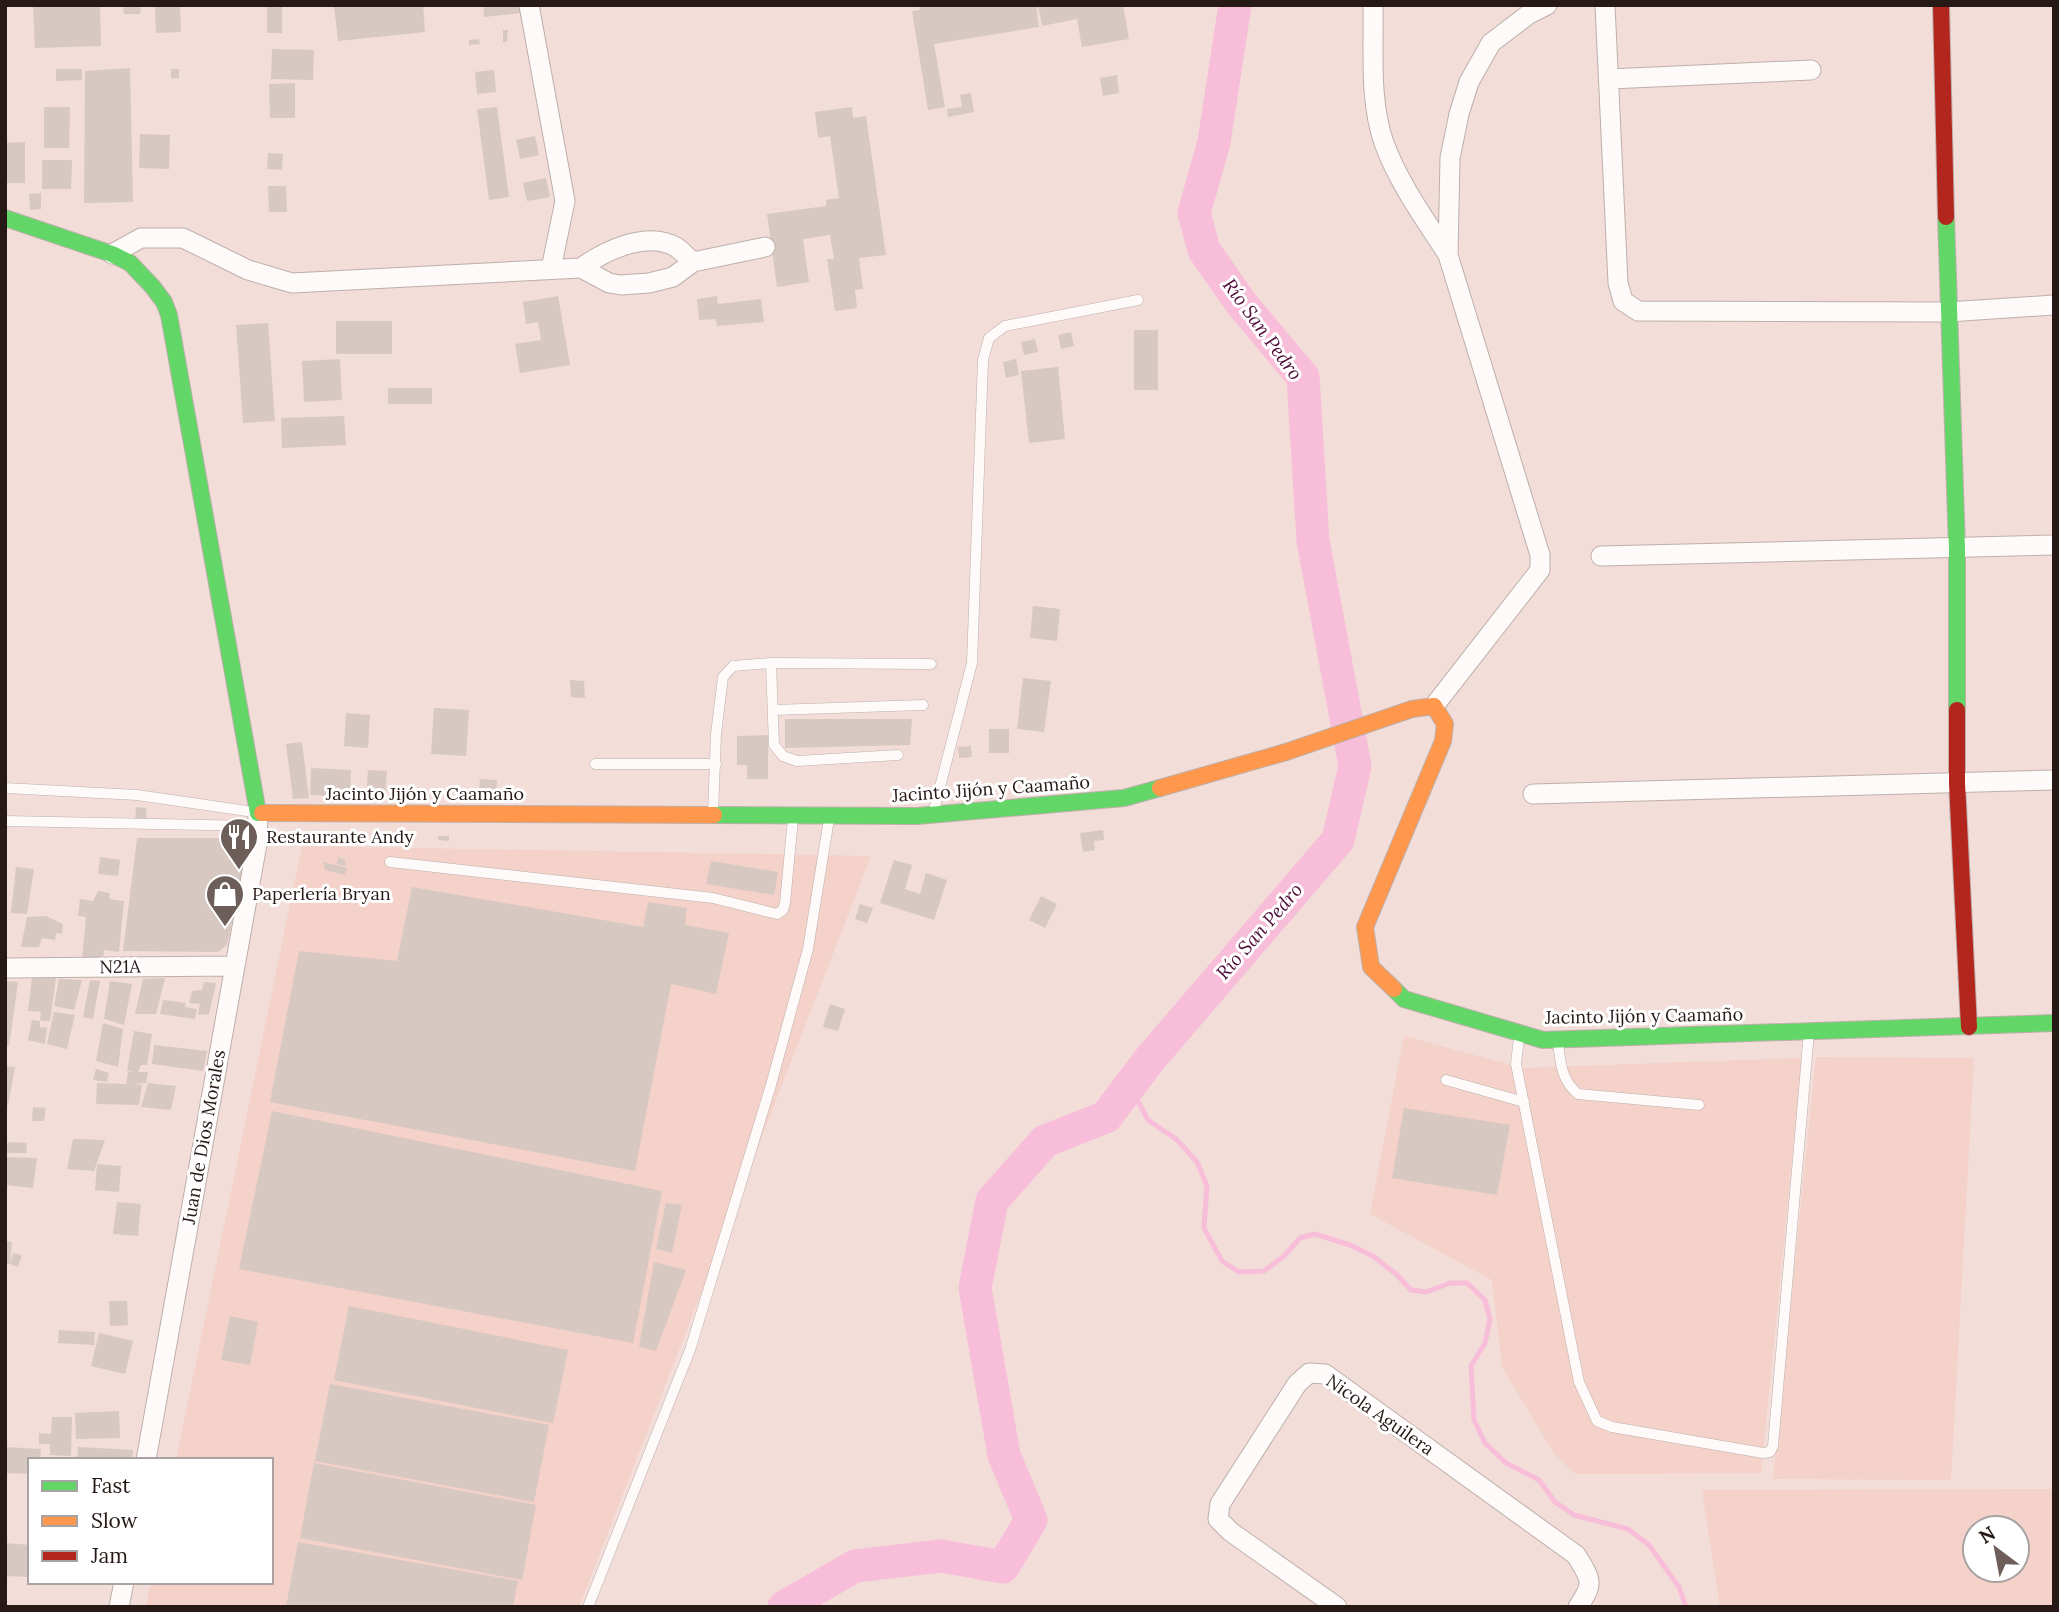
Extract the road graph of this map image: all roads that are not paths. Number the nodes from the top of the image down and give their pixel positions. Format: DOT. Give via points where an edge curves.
graph roads {
  1 [pos="529,5"];
  2 [pos="1373,5"];
  3 [pos="1547,5"];
  4 [pos="1605,5"];
  5 [pos="1941,5"];
  6 [pos="1811,71"];
  7 [pos="1609,79"];
  8 [pos="5,218"];
  9 [pos="765,247"];
  10 [pos="112,254"];
  11 [pos="1448,255"];
  12 [pos="693,262"];
  13 [pos="581,268"];
  14 [pos="551,269"];
  15 [pos="1138,300"];
  16 [pos="2054,305"];
  17 [pos="1948,312"];
  18 [pos="2054,545"];
  19 [pos="1957,548"];
  20 [pos="1601,556"];
  21 [pos="771,663"];
  22 [pos="931,664"];
  23 [pos="923,705"];
  24 [pos="1434,706"];
  25 [pos="773,710"];
  26 [pos="898,755"];
  27 [pos="595,764"];
  28 [pos="716,764"];
  29 [pos="2054,780"];
  30 [pos="1957,783"];
  31 [pos="5,788"];
  32 [pos="1533,794"];
  33 [pos="933,814"];
  34 [pos="713,815"];
  35 [pos="794,815"];
  36 [pos="830,815"];
  37 [pos="258,820"];
  38 [pos="5,821"];
  39 [pos="390,862"];
  40 [pos="235,966"];
  41 [pos="5,968"];
  42 [pos="2054,1024"];
  43 [pos="1969,1027"];
  44 [pos="1809,1032"];
  45 [pos="1519,1033"];
  46 [pos="1557,1039"];
  47 [pos="1446,1080"];
  48 [pos="1524,1102"];
  49 [pos="1699,1105"];
  50 [pos="146,1458"];
  51 [pos="124,1584"];
  52 [pos="1584,1599"];
  53 [pos="119,1607"];
  54 [pos="588,1607"];
  55 [pos="1337,1607"];
  1 -- 14 [label="street" via="565,201"];
  2 -- 11 [label="street" via="1374,97 1384,142 1403,187"];
  3 -- 11 [label="street" via="1491,43 1469,82 1450,158"];
  4 -- 7 [label="street"];
  5 -- 17 [label="street"];
  6 -- 7 [label="street"];
  7 -- 17 [label="street" via="1618,283 1623,301 1638,311"];
  8 -- 10 [label="street"];
  9 -- 12 [label="street"];
  10 -- 14 [label="street" via="141,238 183,237 248,270 292,283"];
  10 -- 37 [label="street" via="146,278 169,315"];
  11 -- 24 [label="street" via="1541,555 1540,570 1529,586"];
  12 -- 13 [label="street" via="673,277 621,285"];
  12 -- 13 [label="street" via="675,246 651,241 627,244"];
  13 -- 14 [label="street"];
  15 -- 33 [label="lane" via="1005,326 989,338 983,360 972,663"];
  16 -- 17 [label="street"];
  17 -- 19 [label="street"];
  18 -- 19 [label="street"];
  19 -- 20 [label="street"];
  19 -- 30 [label="street"];
  21 -- 22 [label="lane"];
  21 -- 25 [label="lane"];
  21 -- 28 [label="lane" via="733,666 723,677"];
  23 -- 25 [label="lane"];
  24 -- 33 [label="street, Jacinto Jijón y Caamaño" via="1124,798"];
  24 -- 45 [label="street, Jacinto Jijón y Caamaño" via="1445,724 1443,741 1365,927 1371,967 1404,999"];
  25 -- 26 [label="lane" via="774,745 783,757 797,761"];
  27 -- 28 [label="lane"];
  28 -- 34 [label="lane"];
  29 -- 30 [label="street"];
  30 -- 32 [label="street"];
  30 -- 43 [label="street"];
  31 -- 37 [label="lane" via="137,795"];
  33 -- 36 [label="street, Jacinto Jijón y Caamaño"];
  34 -- 35 [label="street, Jacinto Jijón y Caamaño"];
  34 -- 37 [label="street, Jacinto Jijón y Caamaño"];
  35 -- 36 [label="street, Jacinto Jijón y Caamaño"];
  35 -- 39 [label="lane" via="785,903 777,914 713,898"];
  36 -- 54 [label="lane" via="808,949 755,1138 690,1350"];
  37 -- 38 [label="lane"];
  37 -- 40 [label="street, Juan de Dios Morales"];
  40 -- 41 [label="street, N21A"];
  40 -- 50 [label="street, Juan de Dios Morales"];
  42 -- 43 [label="street, Jacinto Jijón y Caamaño"];
  43 -- 44 [label="street, Jacinto Jijón y Caamaño"];
  44 -- 46 [label="street, Jacinto Jijón y Caamaño"];
  44 -- 48 [label="lane" via="1770,1452 1612,1427 1597,1420 1579,1382"];
  45 -- 46 [label="street, Jacinto Jijón y Caamaño"];
  45 -- 48 [label="lane" via="1516,1064"];
  46 -- 49 [label="lane" via="1562,1074 1578,1094"];
  47 -- 48 [label="lane"];
  51 -- 53 [label="street"];
  52 -- 55 [label="street, Nicola Aguilera" via="1588,1575 1576,1555 1325,1374 1308,1373 1220,1504 1218,1519"];
}
